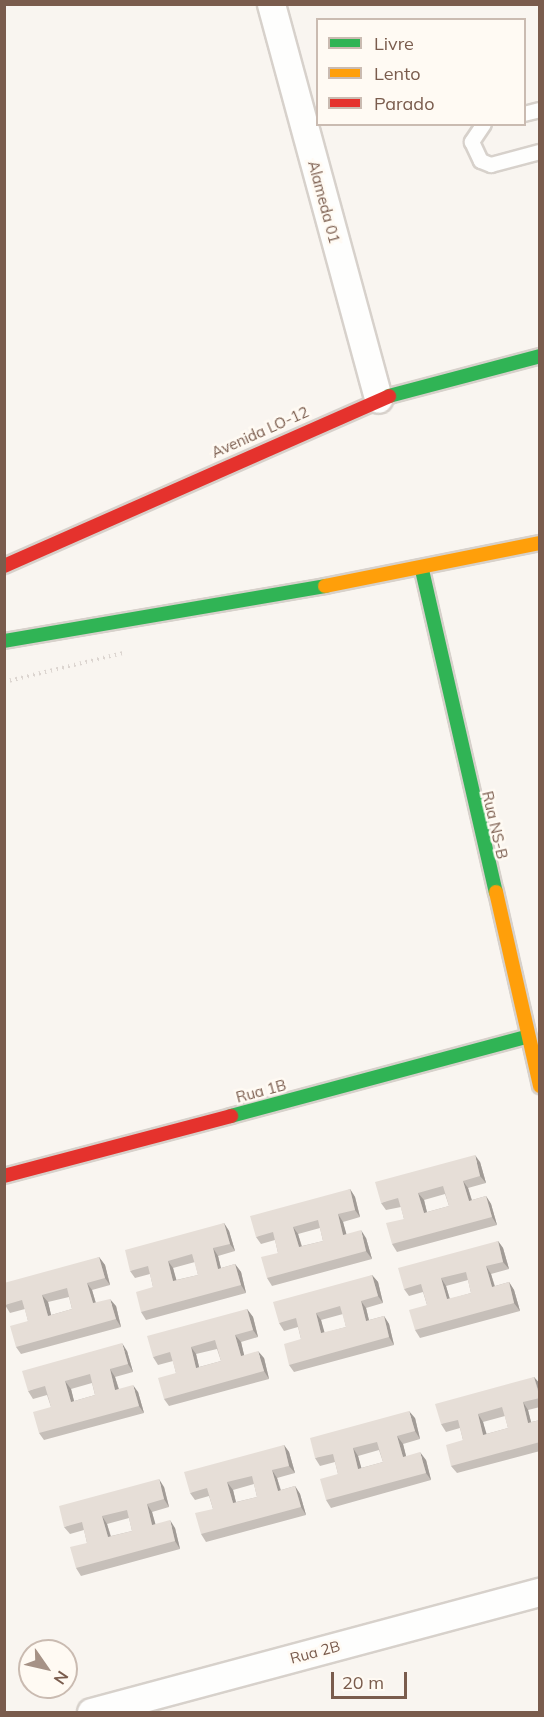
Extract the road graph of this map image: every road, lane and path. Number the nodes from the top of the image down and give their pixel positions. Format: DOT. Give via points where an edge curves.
graph roads {
  1 [pos="271,4"];
  2 [pos="483,126"];
  3 [pos="540,152"];
  4 [pos="540,356"];
  5 [pos="378,399"];
  6 [pos="540,543"];
  7 [pos="6,561"];
  8 [pos="422,570"];
  9 [pos="4,641"];
  10 [pos="525,1037"];
  11 [pos="540,1086"];
  12 [pos="4,1176"];
  13 [pos="540,1592"];
  14 [pos="91,1713"];
  1 -- 5 [label="street, Alameda 01"];
  2 -- 3 [label="lane" via="472,142 481,161 491,165"];
  4 -- 5 [label="street, Avenida LO-12"];
  5 -- 7 [label="street, Avenida LO-12"];
  6 -- 8 [label="street"];
  8 -- 9 [label="street"];
  8 -- 10 [label="street, Rua NS-B"];
  10 -- 11 [label="street, Rua NS-B"];
  10 -- 12 [label="street, Rua 1B"];
  13 -- 14 [label="street, Rua 2B"];
}
